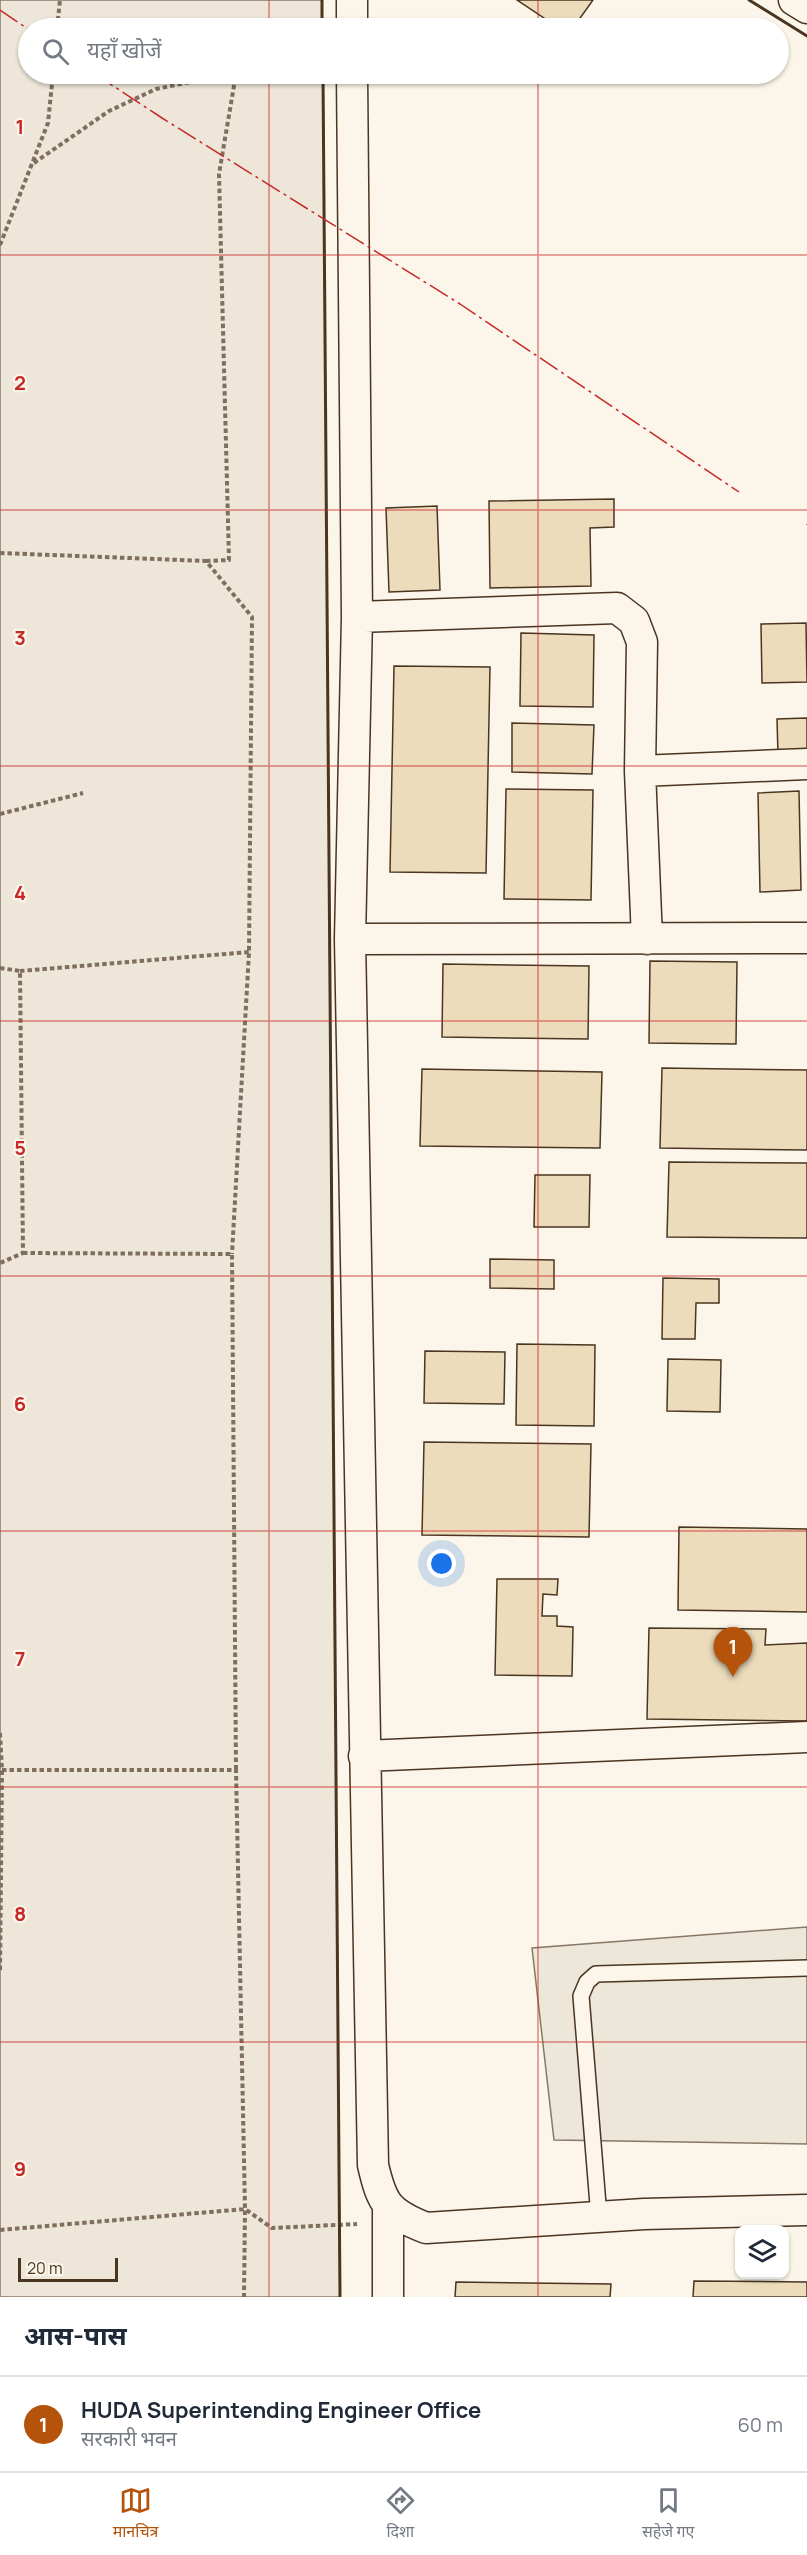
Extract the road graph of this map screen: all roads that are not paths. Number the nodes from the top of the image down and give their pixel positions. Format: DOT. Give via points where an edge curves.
graph roads {
  1 [pos="352,0"];
  2 [pos="794,0"];
  3 [pos="807,8"];
  4 [pos="352,18"];
  5 [pos="352,84"];
  6 [pos="357,617"];
  7 [pos="807,764"];
  8 [pos="640,771"];
  9 [pos="807,938"];
  10 [pos="350,939"];
  11 [pos="647,939"];
  12 [pos="807,1737"];
  13 [pos="364,1756"];
  14 [pos="807,1968"];
  15 [pos="807,2210"];
  16 [pos="388,2215"];
  17 [pos="599,2217"];
  18 [pos="388,2297"];
  1 -- 4 [label="street"];
  2 -- 3 [label="street"];
  5 -- 6 [label="street"];
  6 -- 8 [label="street" via="617,608 634,621 642,642"];
  6 -- 10 [label="street"];
  7 -- 8 [label="street"];
  8 -- 11 [label="street"];
  9 -- 11 [label="street"];
  10 -- 11 [label="street"];
  10 -- 13 [label="street"];
  12 -- 13 [label="street"];
  13 -- 16 [label="street" via="373,2165"];
  14 -- 17 [label="lane" via="596,1974 587,1982 581,1996"];
  15 -- 17 [label="street"];
  16 -- 17 [label="street" via="426,2228"];
  16 -- 18 [label="street"];
}
